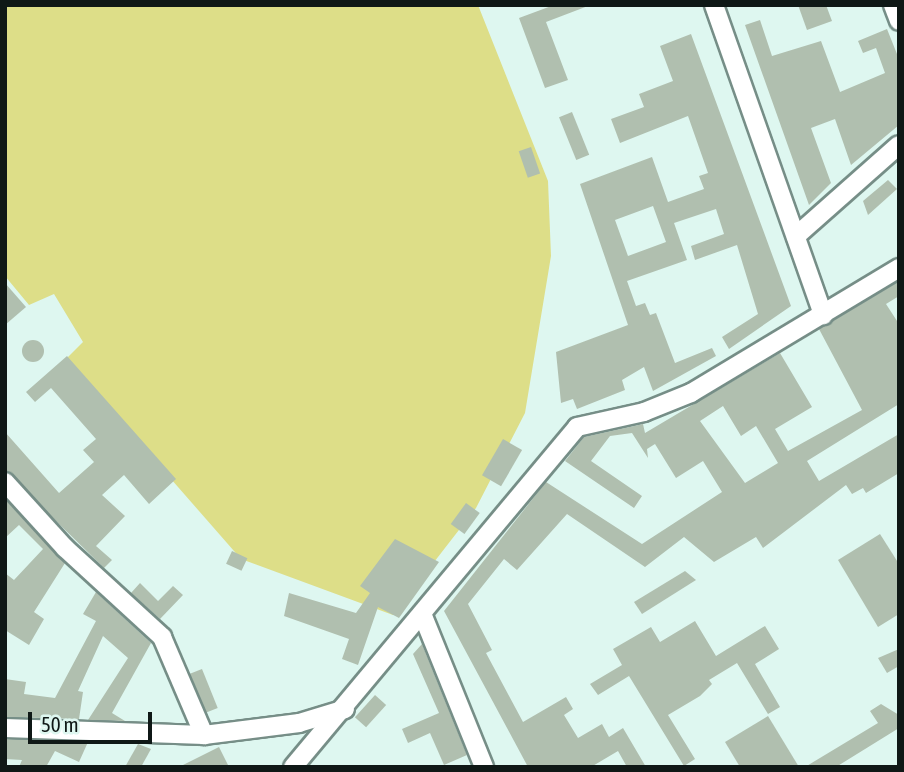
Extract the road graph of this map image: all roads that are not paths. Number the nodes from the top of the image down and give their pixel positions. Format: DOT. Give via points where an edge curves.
graph roads {
  1 [pos="714,5"];
  2 [pos="893,5"];
  3 [pos="899,21"];
  4 [pos="899,145"];
  5 [pos="796,236"];
  6 [pos="899,268"];
  7 [pos="823,314"];
  8 [pos="5,482"];
  9 [pos="423,616"];
  10 [pos="345,709"];
  11 [pos="5,727"];
  12 [pos="204,735"];
  13 [pos="293,767"];
  14 [pos="485,767"];
  1 -- 5 [label="street"];
  2 -- 3 [label="street"];
  4 -- 5 [label="street"];
  5 -- 7 [label="street"];
  6 -- 7 [label="street"];
  7 -- 9 [label="street" via="691,393 644,412 577,427"];
  8 -- 12 [label="street" via="65,548 162,638"];
  9 -- 10 [label="street"];
  9 -- 14 [label="street"];
  10 -- 12 [label="street" via="299,723"];
  10 -- 13 [label="street"];
  11 -- 12 [label="street"];
}
